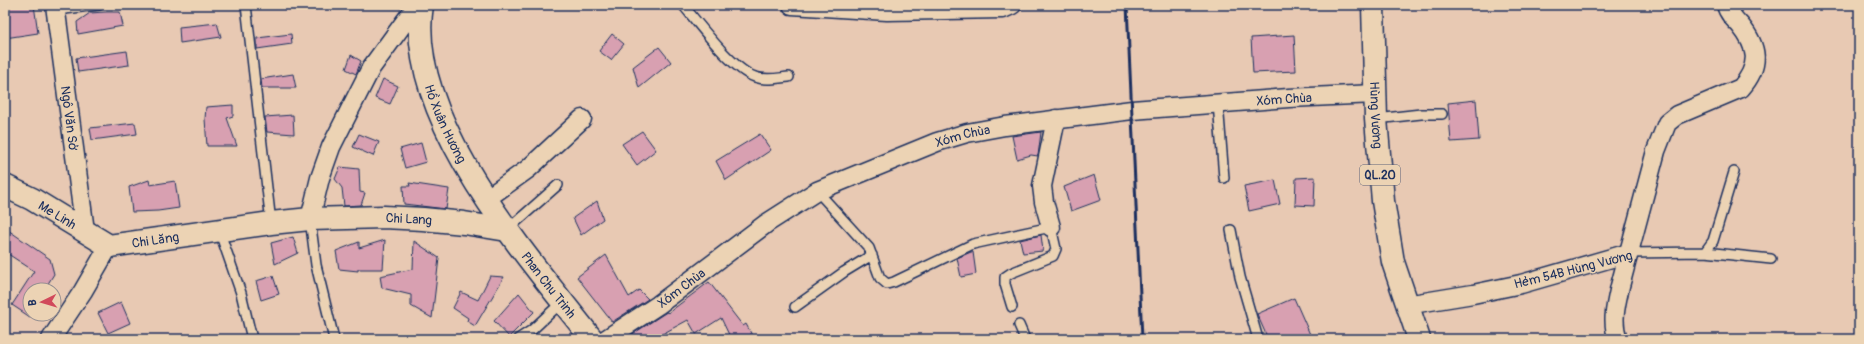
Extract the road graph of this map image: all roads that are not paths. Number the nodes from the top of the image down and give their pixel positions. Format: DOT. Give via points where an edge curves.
graph roads {
  1 [pos="99,5"];
  2 [pos="246,5"];
  3 [pos="417,5"];
  4 [pos="422,5"];
  5 [pos="683,5"];
  6 [pos="792,5"];
  7 [pos="1012,5"];
  8 [pos="1373,5"];
  9 [pos="1726,5"];
  10 [pos="56,8"];
  11 [pos="789,77"];
  12 [pos="1375,94"];
  13 [pos="1218,102"];
  14 [pos="1442,114"];
  15 [pos="582,119"];
  16 [pos="1056,119"];
  17 [pos="1376,119"];
  18 [pos="1734,172"];
  19 [pos="1224,178"];
  20 [pos="558,185"];
  21 [pos="5,186"];
  22 [pos="817,191"];
  23 [pos="486,199"];
  24 [pos="310,219"];
  25 [pos="271,223"];
  26 [pos="1051,227"];
  27 [pos="219,230"];
  28 [pos="507,230"];
  29 [pos="1231,230"];
  30 [pos="85,231"];
  31 [pos="109,246"];
  32 [pos="1705,252"];
  33 [pos="1629,253"];
  34 [pos="872,255"];
  35 [pos="1771,259"];
  36 [pos="562,301"];
  37 [pos="1406,305"];
  38 [pos="795,307"];
  39 [pos="1012,307"];
  40 [pos="1019,325"];
  41 [pos="51,339"];
  42 [pos="252,339"];
  43 [pos="334,339"];
  44 [pos="518,339"];
  45 [pos="592,339"];
  46 [pos="606,339"];
  47 [pos="1025,339"];
  48 [pos="1258,339"];
  49 [pos="1419,339"];
  50 [pos="1618,339"];
  1 -- 10 [label="lane"];
  2 -- 25 [label="lane"];
  3 -- 24 [label="street" via="371,68 331,147"];
  4 -- 23 [label="main road, Hồ Xuân Hương" via="420,35 425,71 439,112 469,173"];
  5 -- 11 [label="lane" via="718,47 742,70 764,79"];
  6 -- 7 [label="street" via="887,11 1003,9"];
  8 -- 12 [label="main road, Hùng Vương / QL.20"];
  9 -- 33 [label="street" via="1755,48 1756,59 1748,80 1741,88 1677,115 1667,123 1656,151"];
  10 -- 30 [label="street, Ngô Văn Sở"];
  12 -- 13 [label="street, Xóm Chùa"];
  12 -- 17 [label="main road, Hùng Vương / QL.20"];
  13 -- 16 [label="street, Xóm Chùa"];
  13 -- 19 [label="lane"];
  14 -- 17 [label="lane"];
  15 -- 23 [label="street" via="528,169"];
  16 -- 22 [label="street, Xóm Chùa" via="959,135"];
  16 -- 26 [label="street" via="1042,186"];
  17 -- 37 [label="main road, Hùng Vương / QL.20" via="1388,234 1393,262"];
  18 -- 32 [label="lane" via="1713,241"];
  20 -- 28 [label="lane"];
  21 -- 30 [label="main road, Me Linh"];
  22 -- 34 [label="lane" via="859,236"];
  22 -- 46 [label="street, Xóm Chùa" via="767,223 658,305"];
  23 -- 28 [label="main road, Hồ Xuân Hương"];
  24 -- 25 [label="main road, Chi Lăng"];
  24 -- 28 [label="main road, Chi Lang" via="408,218"];
  24 -- 43 [label="lane" via="316,265"];
  25 -- 27 [label="main road, Chi Lăng"];
  26 -- 34 [label="lane" via="973,244 887,284 880,278"];
  26 -- 39 [label="lane" via="1056,249 1053,256 1005,277"];
  27 -- 31 [label="main road, Chi Lăng"];
  27 -- 42 [label="lane" via="241,293"];
  28 -- 36 [label="main road, Phan Chu Trinh"];
  29 -- 48 [label="lane" via="1240,277"];
  30 -- 31 [label="main road, Me Linh"];
  31 -- 41 [label="street"];
  32 -- 33 [label="lane, Hẻm 54B Hùng Vương"];
  32 -- 35 [label="lane, Hẻm 54B Hùng Vương"];
  33 -- 37 [label="street, Hẻm 54B Hùng Vương" via="1521,284"];
  33 -- 50 [label="street" via="1615,308 1614,329"];
  34 -- 38 [label="lane"];
  36 -- 44 [label="lane" via="532,330"];
  36 -- 45 [label="main road, Phan Chu Trinh"];
  37 -- 49 [label="main road, Hùng Vương / QL.20"];
  40 -- 47 [label="lane"];
}
